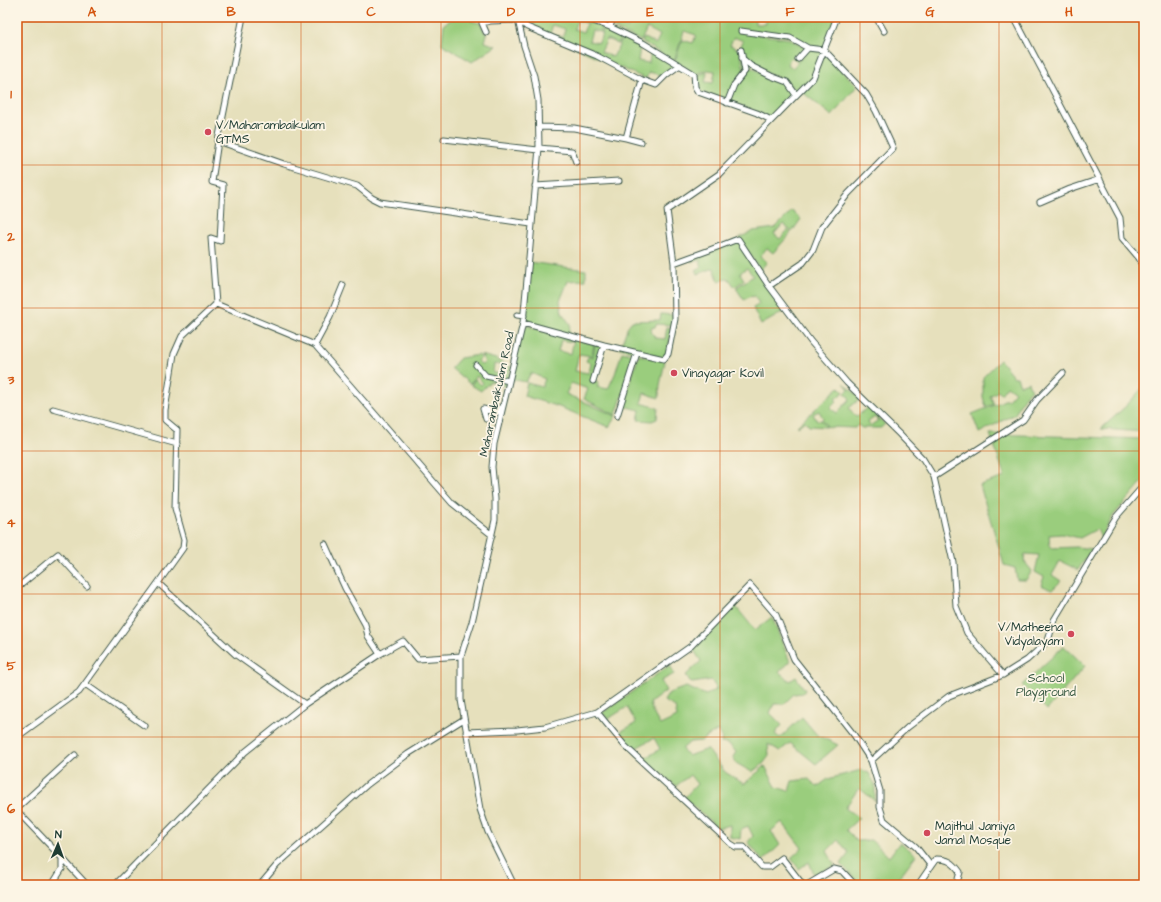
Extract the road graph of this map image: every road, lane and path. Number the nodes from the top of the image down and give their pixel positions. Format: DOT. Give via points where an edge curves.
graph roads {
  1 [pos="243,17"];
  2 [pos="582,17"];
  3 [pos="612,17"];
  4 [pos="837,17"];
  5 [pos="876,17"];
  6 [pos="1014,17"];
  7 [pos="518,19"];
  8 [pos="610,28"];
  9 [pos="741,31"];
  10 [pos="884,31"];
  11 [pos="486,32"];
  12 [pos="808,48"];
  13 [pos="741,50"];
  14 [pos="824,50"];
  15 [pos="742,58"];
  16 [pos="798,58"];
  17 [pos="680,65"];
  18 [pos="642,80"];
  19 [pos="796,95"];
  20 [pos="728,103"];
  21 [pos="771,120"];
  22 [pos="539,126"];
  23 [pos="626,138"];
  24 [pos="444,139"];
  25 [pos="218,141"];
  26 [pos="640,142"];
  27 [pos="539,149"];
  28 [pos="576,162"];
  29 [pos="1100,179"];
  30 [pos="619,181"];
  31 [pos="535,186"];
  32 [pos="1040,202"];
  33 [pos="531,224"];
  34 [pos="674,263"];
  35 [pos="1144,268"];
  36 [pos="343,285"];
  37 [pos="769,286"];
  38 [pos="216,304"];
  39 [pos="517,316"];
  40 [pos="524,316"];
  41 [pos="523,323"];
  42 [pos="315,345"];
  43 [pos="604,345"];
  44 [pos="637,353"];
  45 [pos="476,365"];
  46 [pos="1063,373"];
  47 [pos="509,381"];
  48 [pos="593,381"];
  49 [pos="504,404"];
  50 [pos="53,409"];
  51 [pos="617,416"];
  52 [pos="486,419"];
  53 [pos="177,444"];
  54 [pos="934,477"];
  55 [pos="1144,485"];
  56 [pos="492,535"];
  57 [pos="325,544"];
  58 [pos="158,583"];
  59 [pos="87,586"];
  60 [pos="17,588"];
  61 [pos="380,654"];
  62 [pos="461,656"];
  63 [pos="1003,675"];
  64 [pos="85,684"];
  65 [pos="305,704"];
  66 [pos="597,712"];
  67 [pos="464,719"];
  68 [pos="145,726"];
  69 [pos="466,732"];
  70 [pos="17,737"];
  71 [pos="75,755"];
  72 [pos="871,761"];
  73 [pos="17,810"];
  74 [pos="62,858"];
  75 [pos="931,866"];
  76 [pos="52,885"];
  77 [pos="87,885"];
  78 [pos="115,885"];
  79 [pos="260,885"];
  80 [pos="514,885"];
  81 [pos="803,885"];
  82 [pos="807,885"];
  83 [pos="855,885"];
  84 [pos="918,885"];
  85 [pos="958,885"];
  1 -- 25 [label="street"];
  2 -- 8 [label="street"];
  3 -- 8 [label="street"];
  4 -- 14 [label="street"];
  5 -- 10 [label="street"];
  6 -- 29 [label="street"];
  7 -- 11 [label="street" via="482,24"];
  7 -- 18 [label="street" via="527,26 596,56"];
  7 -- 22 [label="street, Maharambaikulam Road" via="534,76"];
  8 -- 17 [label="street" via="643,43"];
  9 -- 12 [label="street" via="790,38"];
  12 -- 14 [label="street"];
  12 -- 16 [label="street"];
  13 -- 15 [label="street"];
  14 -- 19 [label="street" via="813,78"];
  14 -- 37 [label="street" via="866,94 892,148 848,194 822,227 813,250 803,263"];
  15 -- 19 [label="street" via="751,66 787,82"];
  15 -- 20 [label="street" via="745,71 734,85"];
  17 -- 18 [label="street" via="656,85"];
  17 -- 20 [label="street" via="694,74 698,92"];
  18 -- 23 [label="street"];
  19 -- 21 [label="street"];
  20 -- 21 [label="street"];
  21 -- 34 [label="street" via="719,174 666,210"];
  22 -- 23 [label="street" via="574,128"];
  22 -- 27 [label="street, Maharambaikulam Road"];
  23 -- 26 [label="street"];
  24 -- 27 [label="street"];
  25 -- 33 [label="street" via="357,186 380,202"];
  25 -- 38 [label="street" via="212,182 223,185 220,241 211,238"];
  27 -- 28 [label="street" via="572,151"];
  27 -- 31 [label="street, Maharambaikulam Road"];
  29 -- 32 [label="street"];
  29 -- 35 [label="street" via="1120,218 1122,238"];
  30 -- 31 [label="street"];
  31 -- 33 [label="street, Maharambaikulam Road"];
  33 -- 40 [label="street, Maharambaikulam Road"];
  34 -- 37 [label="street" via="738,239"];
  34 -- 44 [label="street" via="675,319 668,354 664,359"];
  36 -- 42 [label="street" via="330,318"];
  37 -- 54 [label="street" via="811,342 847,383 923,459"];
  38 -- 42 [label="street"];
  38 -- 53 [label="street" via="182,336 174,354 165,420 177,430"];
  39 -- 40 [label="street"];
  40 -- 41 [label="street, Maharambaikulam Road"];
  41 -- 43 [label="street"];
  41 -- 47 [label="street, Maharambaikulam Road"];
  42 -- 56 [label="street" via="452,503"];
  43 -- 44 [label="street"];
  43 -- 48 [label="street"];
  44 -- 51 [label="street"];
  45 -- 47 [label="street" via="486,376"];
  46 -- 54 [label="street" via="1037,400 1023,420"];
  47 -- 49 [label="street, Maharambaikulam Road"];
  49 -- 52 [label="street" via="498,412 483,409"];
  49 -- 56 [label="street, Maharambaikulam Road" via="494,444 492,467 495,520"];
  50 -- 53 [label="street"];
  53 -- 58 [label="street" via="175,508 184,540 182,548"];
  54 -- 63 [label="street" via="953,562 956,606 967,633"];
  55 -- 63 [label="street" via="1116,517 1054,620 1048,641 1027,660"];
  56 -- 62 [label="street, Maharambaikulam Road" via="472,622"];
  57 -- 61 [label="street" via="365,624 368,636"];
  58 -- 64 [label="street"];
  58 -- 65 [label="street" via="236,655"];
  59 -- 60 [label="street" via="58,554"];
  61 -- 62 [label="street" via="403,641 418,659"];
  61 -- 65 [label="street"];
  62 -- 67 [label="street, Maharambaikulam Road" via="461,700"];
  63 -- 72 [label="street" via="949,696 908,727"];
  64 -- 68 [label="street"];
  64 -- 70 [label="street" via="79,692"];
  65 -- 78 [label="street" via="245,752"];
  66 -- 69 [label="street" via="545,727"];
  66 -- 72 [label="street" via="691,646 750,585 776,616 794,659 854,735"];
  66 -- 81 [label="street" via="625,746 731,844 744,847 762,867 770,867 782,858"];
  67 -- 69 [label="street, Maharambaikulam Road"];
  67 -- 79 [label="street" via="408,754 368,784 277,865"];
  69 -- 80 [label="street, Maharambaikulam Road" via="480,809 488,832"];
  71 -- 73 [label="street"];
  72 -- 75 [label="street" via="880,791 880,807 884,820 916,847"];
  73 -- 74 [label="street"];
  74 -- 76 [label="street" via="62,869"];
  74 -- 77 [label="street"];
  75 -- 84 [label="street"];
  75 -- 85 [label="street" via="936,859 945,859 955,866 960,872"];
  82 -- 83 [label="street" via="834,869 842,871"];
}
